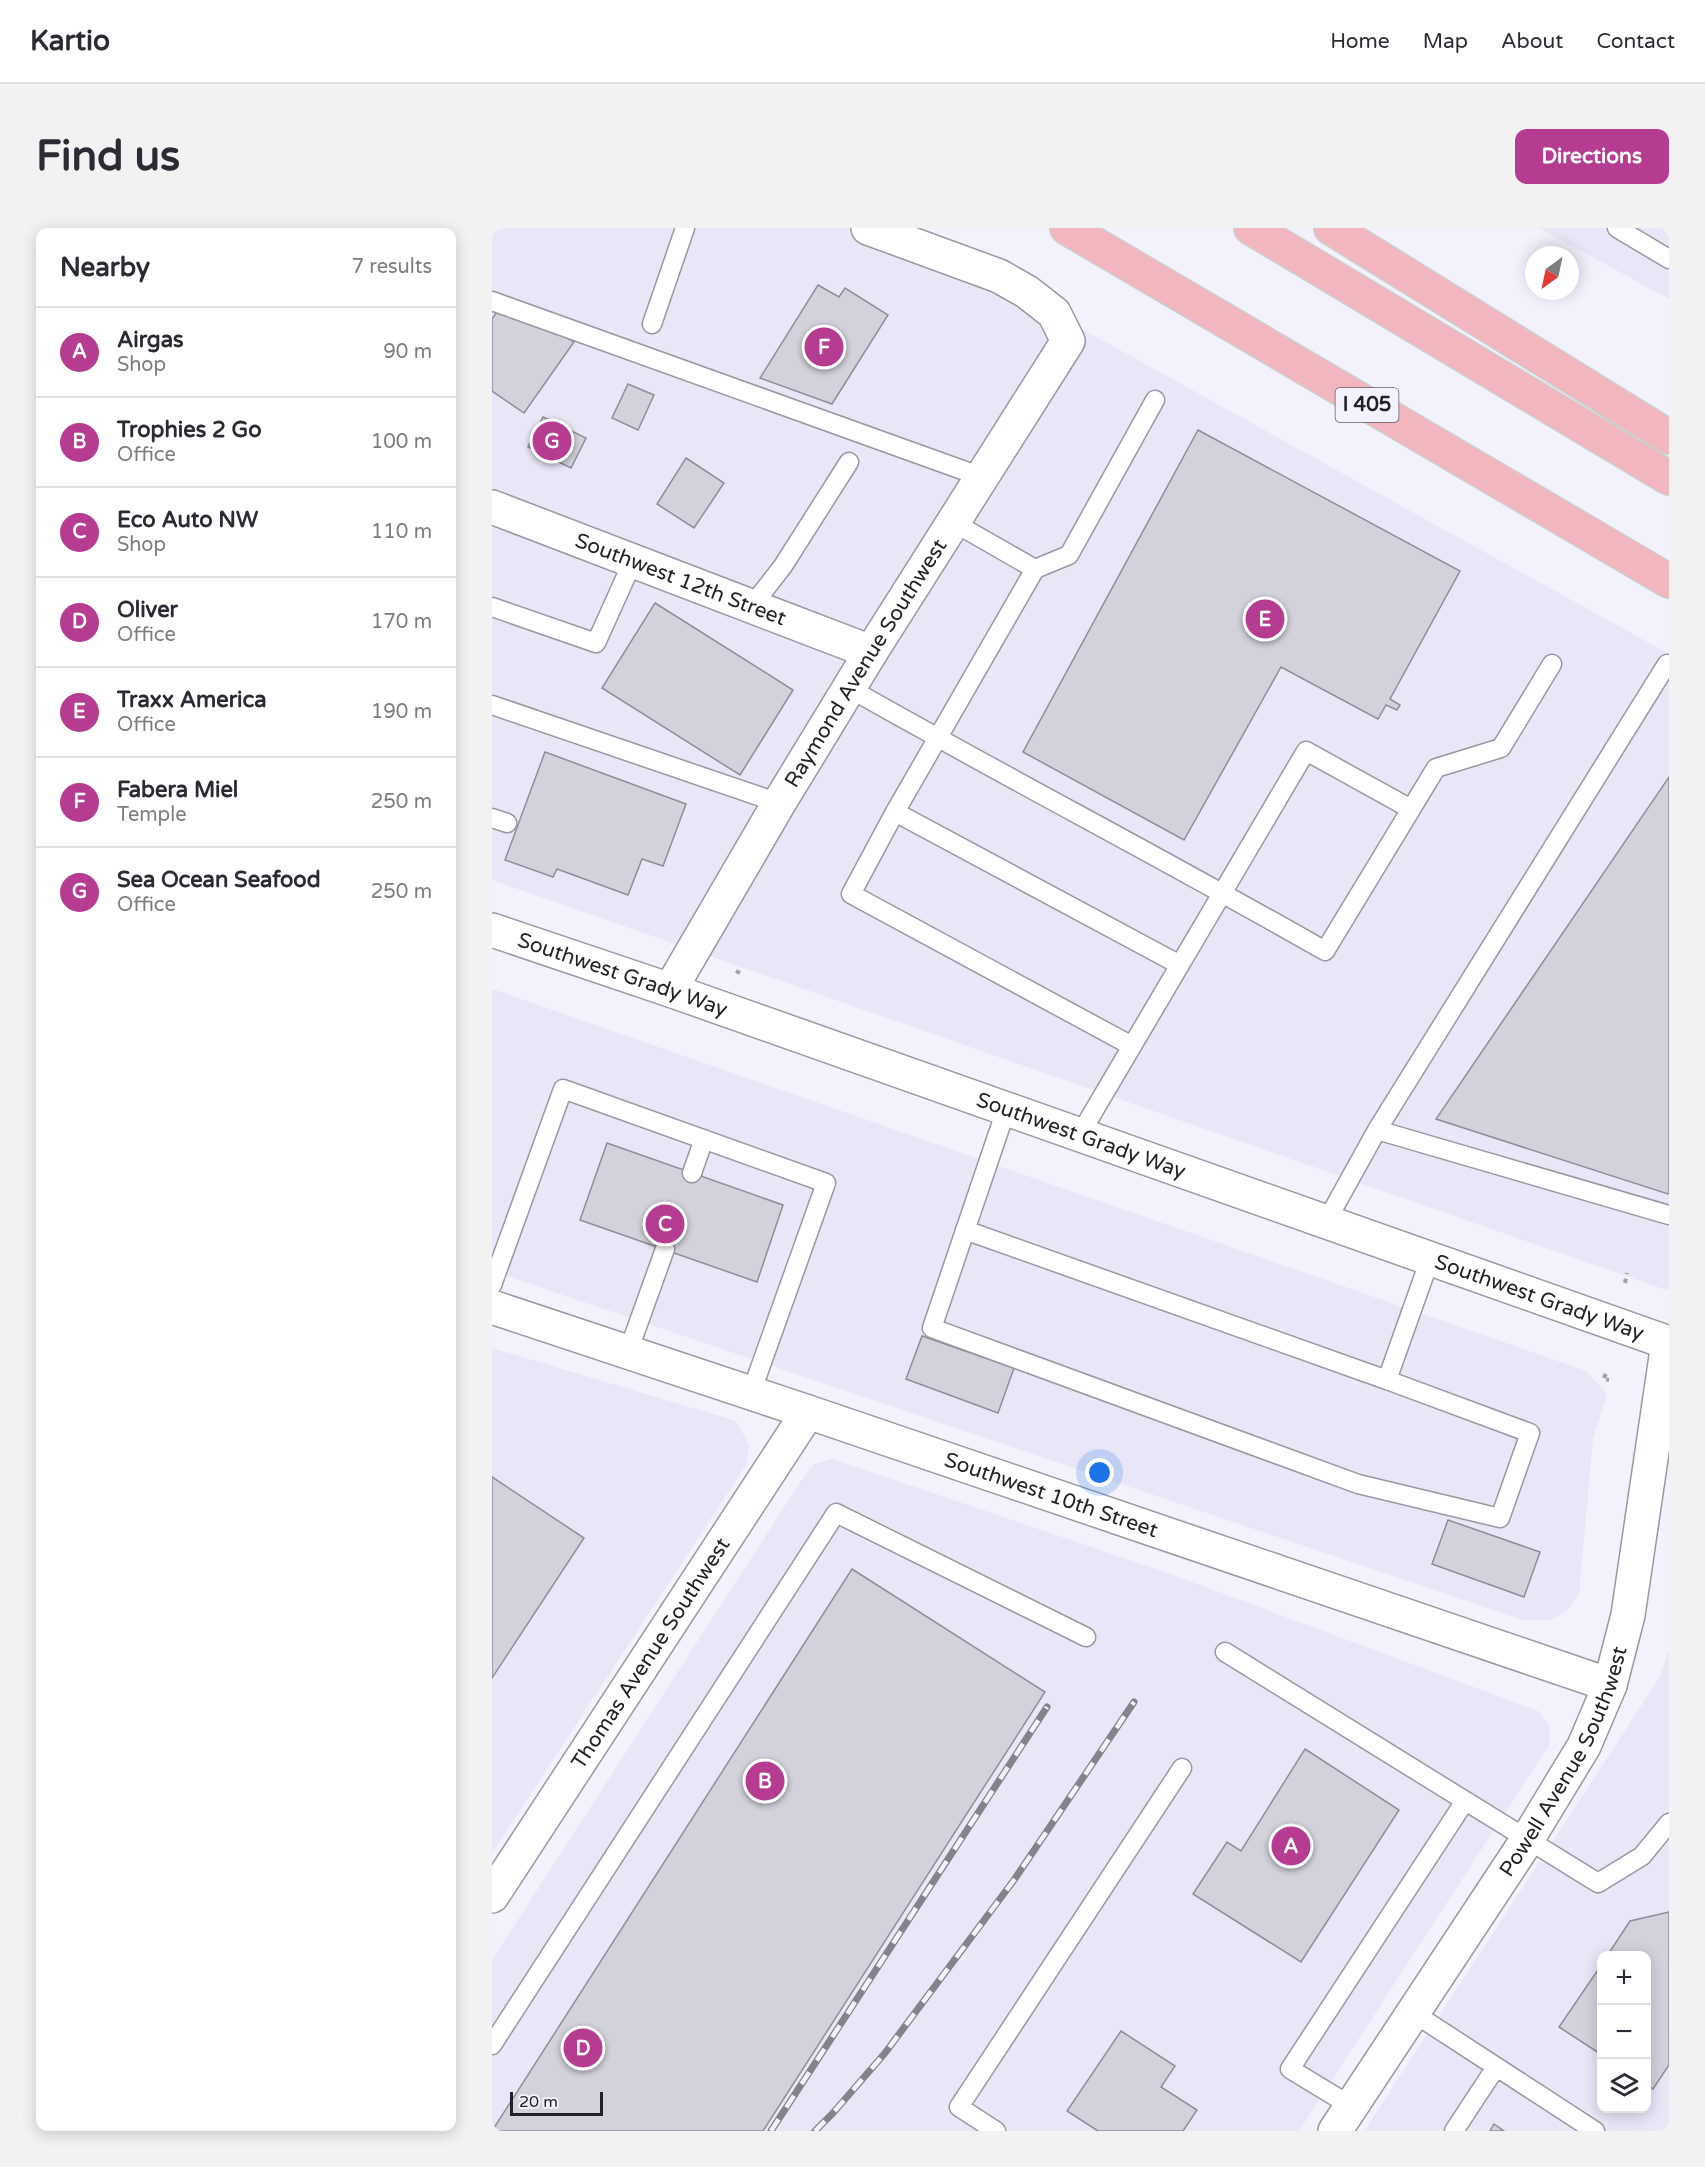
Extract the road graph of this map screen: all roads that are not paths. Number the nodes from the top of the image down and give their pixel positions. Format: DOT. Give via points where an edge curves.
graph roads {
  1 [pos="685,228"];
  2 [pos="868,228"];
  3 [pos="1066,228"];
  4 [pos="1251,228"];
  5 [pos="1331,228"];
  6 [pos="1617,228"];
  7 [pos="1636,233"];
  8 [pos="1669,259"];
  9 [pos="492,300"];
  10 [pos="652,324"];
  11 [pos="1155,400"];
  12 [pos="1669,437"];
  13 [pos="849,462"];
  14 [pos="982,477"];
  15 [pos="1669,478"];
  16 [pos="492,507"];
  17 [pos="953,522"];
  18 [pos="633,561"];
  19 [pos="1035,569"];
  20 [pos="1669,581"];
  21 [pos="751,606"];
  22 [pos="492,607"];
  23 [pos="871,652"];
  24 [pos="1551,664"];
  25 [pos="1669,665"];
  26 [pos="849,688"];
  27 [pos="492,705"];
  28 [pos="938,738"];
  29 [pos="779,803"];
  30 [pos="1411,809"];
  31 [pos="895,812"];
  32 [pos="1223,892"];
  33 [pos="492,930"];
  34 [pos="1180,965"];
  35 [pos="670,990"];
  36 [pos="1132,1046"];
  37 [pos="1006,1110"];
  38 [pos="1377,1130"];
  39 [pos="1079,1136"];
  40 [pos="704,1139"];
  41 [pos="692,1173"];
  42 [pos="1669,1215"];
  43 [pos="1326,1222"];
  44 [pos="965,1230"];
  45 [pos="665,1249"];
  46 [pos="1430,1259"];
  47 [pos="492,1285"];
  48 [pos="492,1307"];
  49 [pos="1669,1342"];
  50 [pos="628,1352"];
  51 [pos="1387,1380"];
  52 [pos="751,1393"];
  53 [pos="808,1412"];
  54 [pos="1086,1637"];
  55 [pos="1225,1652"];
  56 [pos="1610,1685"];
  57 [pos="1182,1767"];
  58 [pos="1465,1801"];
  59 [pos="1669,1823"];
  60 [pos="1527,1840"];
  61 [pos="492,1896"];
  62 [pos="1412,2012"];
  63 [pos="492,2044"];
  64 [pos="1496,2067"];
  65 [pos="1343,2119"];
  66 [pos="996,2131"];
  67 [pos="1454,2131"];
  68 [pos="1595,2131"];
  1 -- 10 [label="lane"];
  2 -- 14 [label="street, Raymond Avenue Southwest" via="999,276 1028,292 1053,313 1068,341"];
  3 -- 20 [label="highway, I 405"];
  4 -- 15 [label="highway"];
  5 -- 12 [label="highway"];
  6 -- 7 [label="lane"];
  7 -- 8 [label="lane"];
  9 -- 14 [label="lane"];
  11 -- 19 [label="lane" via="1069,555"];
  13 -- 21 [label="lane" via="783,566"];
  14 -- 17 [label="street, Raymond Avenue Southwest"];
  16 -- 18 [label="street, Southwest 12th Street"];
  17 -- 19 [label="lane"];
  17 -- 23 [label="street, Raymond Avenue Southwest"];
  18 -- 21 [label="street, Southwest 12th Street"];
  18 -- 22 [label="lane" via="596,643"];
  19 -- 28 [label="lane"];
  21 -- 23 [label="street, Southwest 12th Street"];
  23 -- 26 [label="street, Raymond Avenue Southwest"];
  24 -- 30 [label="lane" via="1501,748 1436,768"];
  25 -- 38 [label="lane"];
  26 -- 28 [label="lane"];
  26 -- 29 [label="street, Raymond Avenue Southwest"];
  27 -- 29 [label="lane"];
  28 -- 31 [label="lane"];
  28 -- 32 [label="lane"];
  29 -- 35 [label="street, Raymond Avenue Southwest"];
  30 -- 32 [label="lane" via="1306,751"];
  30 -- 32 [label="lane" via="1325,951"];
  31 -- 34 [label="lane"];
  31 -- 36 [label="lane" via="852,894"];
  32 -- 34 [label="lane"];
  33 -- 35 [label="street, Southwest Grady Way"];
  34 -- 36 [label="lane"];
  35 -- 37 [label="street, Southwest Grady Way"];
  36 -- 39 [label="lane"];
  37 -- 39 [label="street, Southwest Grady Way"];
  37 -- 44 [label="lane"];
  38 -- 42 [label="lane"];
  38 -- 43 [label="lane"];
  39 -- 43 [label="street, Southwest Grady Way"];
  40 -- 41 [label="lane"];
  40 -- 47 [label="lane" via="562,1089"];
  40 -- 52 [label="lane" via="826,1183"];
  43 -- 46 [label="street, Southwest Grady Way"];
  44 -- 51 [label="lane"];
  44 -- 51 [label="lane" via="932,1328 1358,1484 1500,1518 1530,1433"];
  45 -- 50 [label="lane"];
  46 -- 49 [label="street, Southwest Grady Way"];
  46 -- 51 [label="lane"];
  48 -- 50 [label="street, Southwest 10th Street"];
  49 -- 56 [label="street, Powell Avenue Southwest" via="1628,1615"];
  50 -- 52 [label="street, Southwest 10th Street"];
  52 -- 53 [label="street, Southwest 10th Street"];
  53 -- 56 [label="street, Southwest 10th Street"];
  53 -- 61 [label="street, Thomas Avenue Southwest"];
  54 -- 63 [label="lane" via="836,1513"];
  55 -- 58 [label="lane"];
  56 -- 60 [label="street, Powell Avenue Southwest" via="1584,1746"];
  57 -- 66 [label="lane" via="959,2107"];
  58 -- 60 [label="lane"];
  58 -- 65 [label="lane" via="1290,2069"];
  59 -- 60 [label="lane" via="1642,1856 1598,1883"];
  60 -- 62 [label="street, Powell Avenue Southwest"];
  62 -- 64 [label="lane"];
  62 -- 65 [label="street, Powell Avenue Southwest"];
  64 -- 67 [label="lane"];
  64 -- 68 [label="lane"];
}
